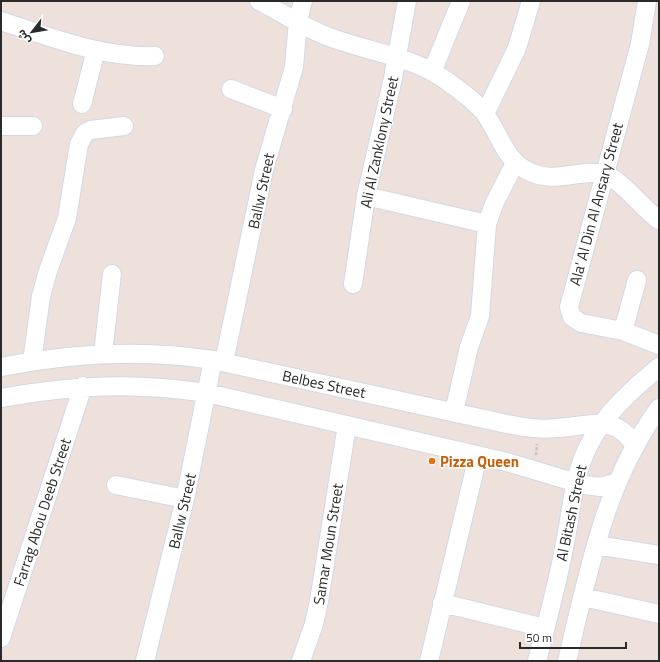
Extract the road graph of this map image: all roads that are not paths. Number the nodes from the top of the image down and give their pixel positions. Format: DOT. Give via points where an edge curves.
graph roads {
  1 [pos="259,1"];
  2 [pos="303,1"];
  3 [pos="407,1"];
  4 [pos="461,1"];
  5 [pos="531,1"];
  6 [pos="647,1"];
  7 [pos="1,21"];
  8 [pos="298,21"];
  9 [pos="96,50"];
  10 [pos="155,56"];
  11 [pos="398,58"];
  12 [pos="432,72"];
  13 [pos="231,89"];
  14 [pos="82,104"];
  15 [pos="283,109"];
  16 [pos="485,114"];
  17 [pos="1,126"];
  18 [pos="33,126"];
  19 [pos="124,126"];
  20 [pos="516,162"];
  21 [pos="605,174"];
  22 [pos="366,196"];
  23 [pos="659,220"];
  24 [pos="487,224"];
  25 [pos="112,274"];
  26 [pos="637,280"];
  27 [pos="352,284"];
  28 [pos="623,331"];
  29 [pos="659,345"];
  30 [pos="103,354"];
  31 [pos="219,361"];
  32 [pos="32,362"];
  33 [pos="1,367"];
  34 [pos="659,367"];
  35 [pos="83,386"];
  36 [pos="207,393"];
  37 [pos="1,398"];
  38 [pos="659,408"];
  39 [pos="454,412"];
  40 [pos="602,423"];
  41 [pos="347,425"];
  42 [pos="635,447"];
  43 [pos="478,456"];
  44 [pos="576,482"];
  45 [pos="618,482"];
  46 [pos="116,485"];
  47 [pos="185,498"];
  48 [pos="596,545"];
  49 [pos="659,555"];
  50 [pos="583,596"];
  51 [pos="442,603"];
  52 [pos="659,614"];
  53 [pos="545,628"];
  54 [pos="1,638"];
  55 [pos="145,661"];
  56 [pos="301,661"];
  57 [pos="429,661"];
  58 [pos="537,661"];
  59 [pos="567,661"];
  1 -- 8 [label="street"];
  2 -- 8 [label="street, Ballw Street"];
  3 -- 11 [label="street, Ali Al Zanklony Street"];
  4 -- 12 [label="street"];
  5 -- 16 [label="street" via="517,48"];
  6 -- 21 [label="street, Ala' Al Din Al Ansary Street" via="640,44"];
  7 -- 9 [label="street"];
  8 -- 11 [label="street" via="332,38"];
  8 -- 15 [label="street, Ballw Street" via="294,66"];
  9 -- 10 [label="street" via="123,55"];
  9 -- 14 [label="street"];
  11 -- 12 [label="street"];
  11 -- 22 [label="street, Ali Al Zanklony Street"];
  12 -- 16 [label="street" via="474,102"];
  13 -- 15 [label="street"];
  15 -- 31 [label="street, Ballw Street" via="264,170"];
  16 -- 20 [label="street" via="507,154"];
  17 -- 18 [label="street"];
  19 -- 32 [label="street" via="91,130 85,133 79,144 67,218 43,289"];
  20 -- 21 [label="street" via="539,176"];
  20 -- 24 [label="street" via="494,204"];
  21 -- 23 [label="street" via="618,182"];
  21 -- 28 [label="street, Ala' Al Din Al Ansary Street" via="569,307 572,317 581,322"];
  22 -- 24 [label="street"];
  22 -- 27 [label="street, Ali Al Zanklony Street"];
  24 -- 39 [label="street" via="480,316 470,341"];
  25 -- 30 [label="street"];
  26 -- 28 [label="street"];
  28 -- 29 [label="street, Ala' Al Din Al Ansary Street"];
  30 -- 31 [label="street, Belbes Street" via="161,353"];
  30 -- 32 [label="street, Belbes Street"];
  31 -- 36 [label="street, Ballw Street"];
  31 -- 39 [label="street, Belbes Street"];
  32 -- 33 [label="street, Belbes Street"];
  34 -- 40 [label="street, Al Bitash Street"];
  35 -- 36 [label="street" via="145,386"];
  35 -- 37 [label="street"];
  35 -- 54 [label="street, Farrag Abou Deeb Street"];
  36 -- 41 [label="street"];
  36 -- 47 [label="street, Ballw Street"];
  38 -- 42 [label="street, Al Bitash Street"];
  39 -- 40 [label="street, Belbes Street" via="507,424 540,428 554,429"];
  40 -- 42 [label="street, Belbes Street" via="611,424 626,432"];
  40 -- 44 [label="street, Al Bitash Street" via="586,451"];
  41 -- 43 [label="street"];
  41 -- 56 [label="street, Samar Moun Street" via="319,601"];
  42 -- 45 [label="street, Al Bitash Street"];
  43 -- 44 [label="street"];
  43 -- 51 [label="street"];
  44 -- 45 [label="street" via="592,487"];
  44 -- 53 [label="street, Al Bitash Street"];
  45 -- 48 [label="street, Al Bitash Street"];
  46 -- 47 [label="street"];
  47 -- 55 [label="street, Ballw Street"];
  48 -- 49 [label="street"];
  48 -- 50 [label="street, Al Bitash Street"];
  50 -- 52 [label="street"];
  50 -- 59 [label="street, Al Bitash Street"];
  51 -- 53 [label="street"];
  51 -- 57 [label="street"];
  53 -- 58 [label="street, Al Bitash Street"];
}
